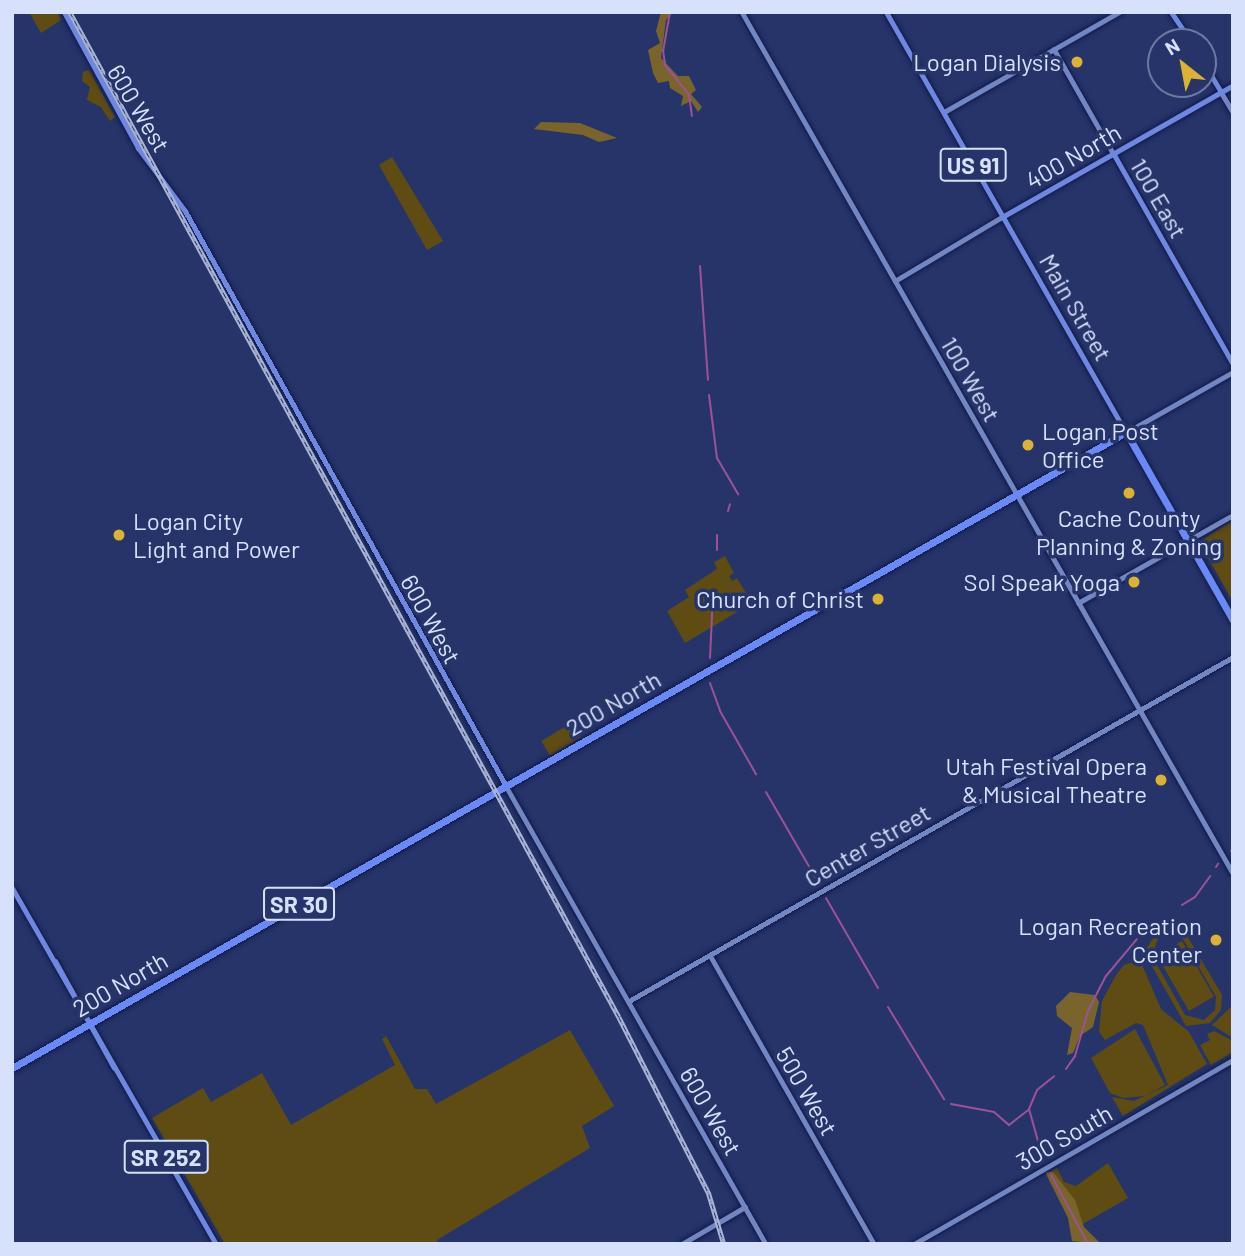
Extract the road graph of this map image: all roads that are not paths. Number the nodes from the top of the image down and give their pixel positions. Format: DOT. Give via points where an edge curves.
graph roads {
  1 [pos="64,12"];
  2 [pos="742,12"];
  3 [pos="886,12"];
  4 [pos="1119,12"];
  5 [pos="1054,49"];
  6 [pos="1217,85"];
  7 [pos="1233,86"];
  8 [pos="1221,92"];
  9 [pos="944,112"];
  10 [pos="1233,112"];
  11 [pos="1113,153"];
  12 [pos="1002,217"];
  13 [pos="895,281"];
  14 [pos="1233,364"];
  15 [pos="1233,372"];
  16 [pos="1126,432"];
  17 [pos="1017,494"];
  18 [pos="1233,515"];
  19 [pos="1187,542"];
  20 [pos="1078,603"];
  21 [pos="1233,620"];
  22 [pos="1233,657"];
  23 [pos="1139,710"];
  24 [pos="506,786"];
  25 [pos="1233,873"];
  26 [pos="12,888"];
  27 [pos="710,955"];
  28 [pos="629,1001"];
  29 [pos="89,1024"];
  30 [pos="1233,1060"];
  31 [pos="12,1068"];
  32 [pos="745,1207"];
  33 [pos="216,1244"];
  34 [pos="681,1244"];
  35 [pos="766,1244"];
  36 [pos="874,1244"];
  37 [pos="914,1244"];
  1 -- 24 [label="main road, 600 West" via="138,148 185,211"];
  2 -- 13 [label="street, 100 West"];
  3 -- 9 [label="main road, Main Street / US 91"];
  4 -- 5 [label="street"];
  5 -- 9 [label="street"];
  5 -- 11 [label="street, 100 East"];
  6 -- 8 [label="main road"];
  7 -- 8 [label="main road, 400 North"];
  8 -- 10 [label="street"];
  8 -- 11 [label="main road, 400 North"];
  9 -- 12 [label="main road, Main Street / US 91"];
  11 -- 12 [label="main road, 400 North"];
  11 -- 14 [label="main road, 100 East"];
  12 -- 13 [label="street, 400 North"];
  12 -- 16 [label="main road, Main Street"];
  13 -- 17 [label="street, 100 West"];
  15 -- 16 [label="street, 200 North"];
  16 -- 17 [label="highway, 200 North / SR 30"];
  16 -- 19 [label="highway, Main Street"];
  17 -- 20 [label="street, 100 West"];
  17 -- 24 [label="highway, 200 North / SR 30"];
  18 -- 19 [label="street"];
  19 -- 20 [label="street"];
  19 -- 21 [label="highway, Main Street"];
  20 -- 23 [label="street, 100 West"];
  22 -- 23 [label="street, Center Street"];
  23 -- 25 [label="street, 100 West"];
  23 -- 27 [label="street, Center Street"];
  24 -- 28 [label="street, 600 West"];
  24 -- 29 [label="highway, 200 North / SR 30"];
  26 -- 29 [label="main road, SR 252"];
  27 -- 28 [label="street, Center Street"];
  27 -- 36 [label="street, 500 West"];
  28 -- 32 [label="street, 600 West"];
  29 -- 31 [label="highway, 200 North / SR 30"];
  29 -- 33 [label="main road, SR 252"];
  30 -- 37 [label="street, 300 South"];
  32 -- 34 [label="street"];
  32 -- 35 [label="street, 600 West"];
}
